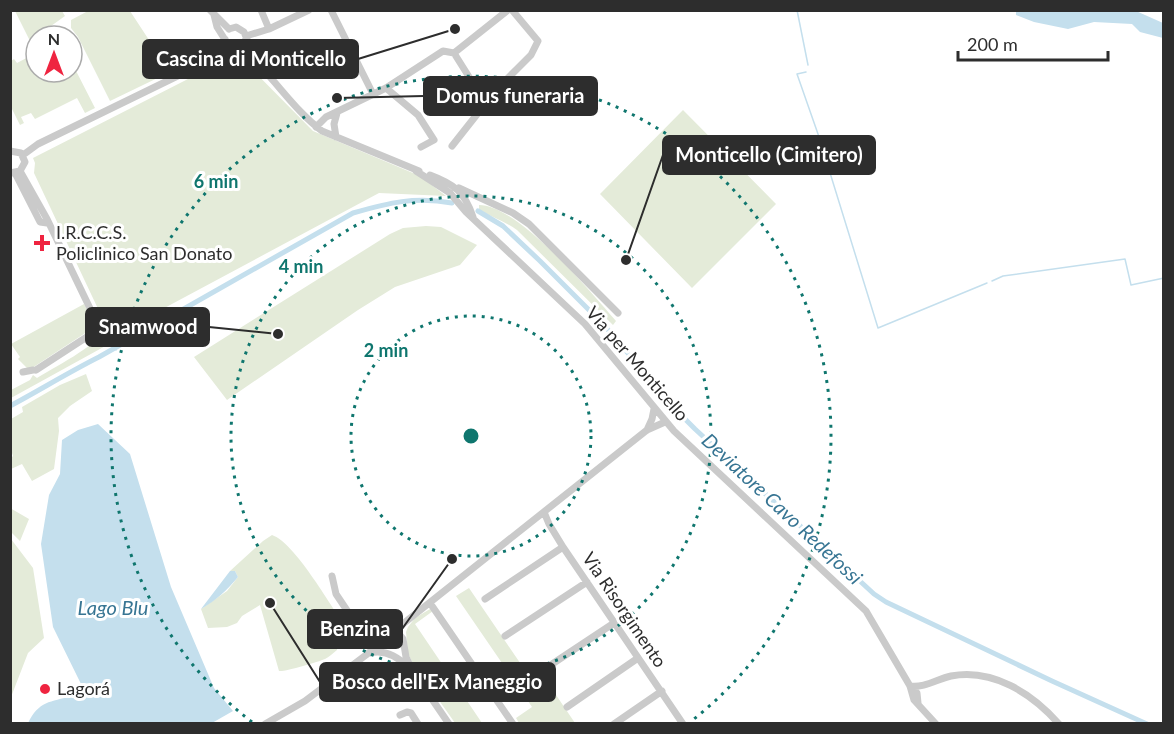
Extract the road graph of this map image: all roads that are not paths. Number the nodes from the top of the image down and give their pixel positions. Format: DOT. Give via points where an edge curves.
graph roads {
  1 [pos="261,10"];
  2 [pos="309,10"];
  3 [pos="331,10"];
  4 [pos="510,10"];
  5 [pos="212,13"];
  6 [pos="218,27"];
  7 [pos="229,29"];
  8 [pos="269,29"];
  9 [pos="246,37"];
  10 [pos="225,38"];
  11 [pos="237,48"];
  12 [pos="214,52"];
  13 [pos="454,52"];
  14 [pos="200,64"];
  15 [pos="258,64"];
  16 [pos="386,88"];
  17 [pos="497,89"];
  18 [pos="374,94"];
  19 [pos="337,113"];
  20 [pos="316,127"];
  21 [pos="336,137"];
  22 [pos="452,146"];
  23 [pos="421,147"];
  24 [pos="10,151"];
  25 [pos="23,155"];
  26 [pos="416,171"];
  27 [pos="15,172"];
  28 [pos="452,185"];
  29 [pos="464,196"];
  30 [pos="491,202"];
  31 [pos="460,204"];
  32 [pos="470,207"];
  33 [pos="474,219"];
  34 [pos="618,313"];
  35 [pos="23,372"];
  36 [pos="654,409"];
  37 [pos="665,422"];
  38 [pos="646,430"];
  39 [pos="544,512"];
  40 [pos="535,520"];
  41 [pos="549,524"];
  42 [pos="563,547"];
  43 [pos="332,576"];
  44 [pos="587,582"];
  45 [pos="485,599"];
  46 [pos="430,603"];
  47 [pos="387,614"];
  48 [pos="409,620"];
  49 [pos="614,623"];
  50 [pos="395,633"];
  51 [pos="506,636"];
  52 [pos="364,637"];
  53 [pos="402,637"];
  54 [pos="382,642"];
  55 [pos="404,648"];
  56 [pos="370,651"];
  57 [pos="385,652"];
  58 [pos="395,656"];
  59 [pos="638,658"];
  60 [pos="412,670"];
  61 [pos="534,676"];
  62 [pos="910,686"];
  63 [pos="662,691"];
  64 [pos="567,707"];
  65 [pos="400,715"];
  66 [pos="265,723"];
  67 [pos="418,723"];
  68 [pos="449,723"];
  69 [pos="513,723"];
  70 [pos="614,723"];
  71 [pos="683,723"];
  72 [pos="936,723"];
  73 [pos="1059,723"];
  1 -- 8 [label="street"];
  2 -- 8 [label="street"];
  3 -- 18 [label="street"];
  4 -- 13 [label="street"];
  4 -- 17 [label="street" via="538,41 531,56"];
  5 -- 6 [label="street"];
  5 -- 7 [label="street"];
  6 -- 10 [label="street"];
  6 -- 12 [label="street"];
  7 -- 9 [label="street" via="237,27"];
  7 -- 10 [label="street"];
  8 -- 9 [label="street"];
  9 -- 11 [label="street"];
  9 -- 15 [label="street"];
  10 -- 11 [label="street" via="229,46"];
  10 -- 12 [label="street"];
  11 -- 14 [label="street"];
  11 -- 15 [label="street"];
  12 -- 14 [label="street"];
  13 -- 16 [label="street" via="443,51"];
  13 -- 17 [label="street" via="476,88"];
  14 -- 25 [label="street"];
  15 -- 20 [label="street"];
  16 -- 18 [label="street"];
  16 -- 23 [label="street" via="418,115 434,140"];
  17 -- 22 [label="street"];
  18 -- 19 [label="street"];
  19 -- 20 [label="street"];
  19 -- 21 [label="street"];
  20 -- 21 [label="street"];
  21 -- 26 [label="street"];
  24 -- 25 [label="street"];
  25 -- 27 [label="street" via="25,164"];
  26 -- 28 [label="street"];
  26 -- 31 [label="street, Via per Monticello"];
  27 -- 35 [label="street" via="98,325 96,331 35,370"];
  28 -- 29 [label="street"];
  28 -- 30 [label="street"];
  29 -- 31 [label="street" via="459,197"];
  29 -- 32 [label="street"];
  30 -- 32 [label="street"];
  30 -- 34 [label="street" via="529,224"];
  31 -- 32 [label="street"];
  31 -- 33 [label="street, Via per Monticello"];
  32 -- 33 [label="street"];
  33 -- 36 [label="street, Via per Monticello" via="585,324"];
  36 -- 37 [label="street, Via per Monticello"];
  36 -- 38 [label="street"];
  37 -- 38 [label="street"];
  37 -- 62 [label="street, Via per Monticello" via="857,602 873,621"];
  38 -- 39 [label="street"];
  39 -- 40 [label="street"];
  39 -- 41 [label="street, Via Risorgimento"];
  40 -- 41 [label="street"];
  40 -- 46 [label="street"];
  41 -- 42 [label="street, Via Risorgimento"];
  42 -- 44 [label="street, Via Risorgimento"];
  42 -- 45 [label="street"];
  43 -- 52 [label="street" via="336,594"];
  44 -- 49 [label="street, Via Risorgimento"];
  44 -- 51 [label="street"];
  46 -- 48 [label="street"];
  46 -- 69 [label="street"];
  47 -- 52 [label="street"];
  48 -- 50 [label="street"];
  48 -- 53 [label="street"];
  49 -- 59 [label="street, Via Risorgimento"];
  49 -- 61 [label="street"];
  50 -- 53 [label="street"];
  50 -- 54 [label="street"];
  52 -- 56 [label="street"];
  53 -- 55 [label="street"];
  54 -- 56 [label="street"];
  54 -- 57 [label="street"];
  55 -- 58 [label="street"];
  55 -- 60 [label="street"];
  56 -- 57 [label="street"];
  56 -- 66 [label="street" via="305,701"];
  57 -- 58 [label="street"];
  58 -- 60 [label="street"];
  59 -- 63 [label="street, Via Risorgimento"];
  59 -- 64 [label="street"];
  60 -- 68 [label="street"];
  62 -- 72 [label="street, Via per Monticello" via="917,693 918,703"];
  62 -- 73 [label="street" via="965,674 988,677 1032,698"];
  63 -- 70 [label="street"];
  63 -- 71 [label="street, Via Risorgimento"];
  65 -- 67 [label="street" via="411,713"];
}
